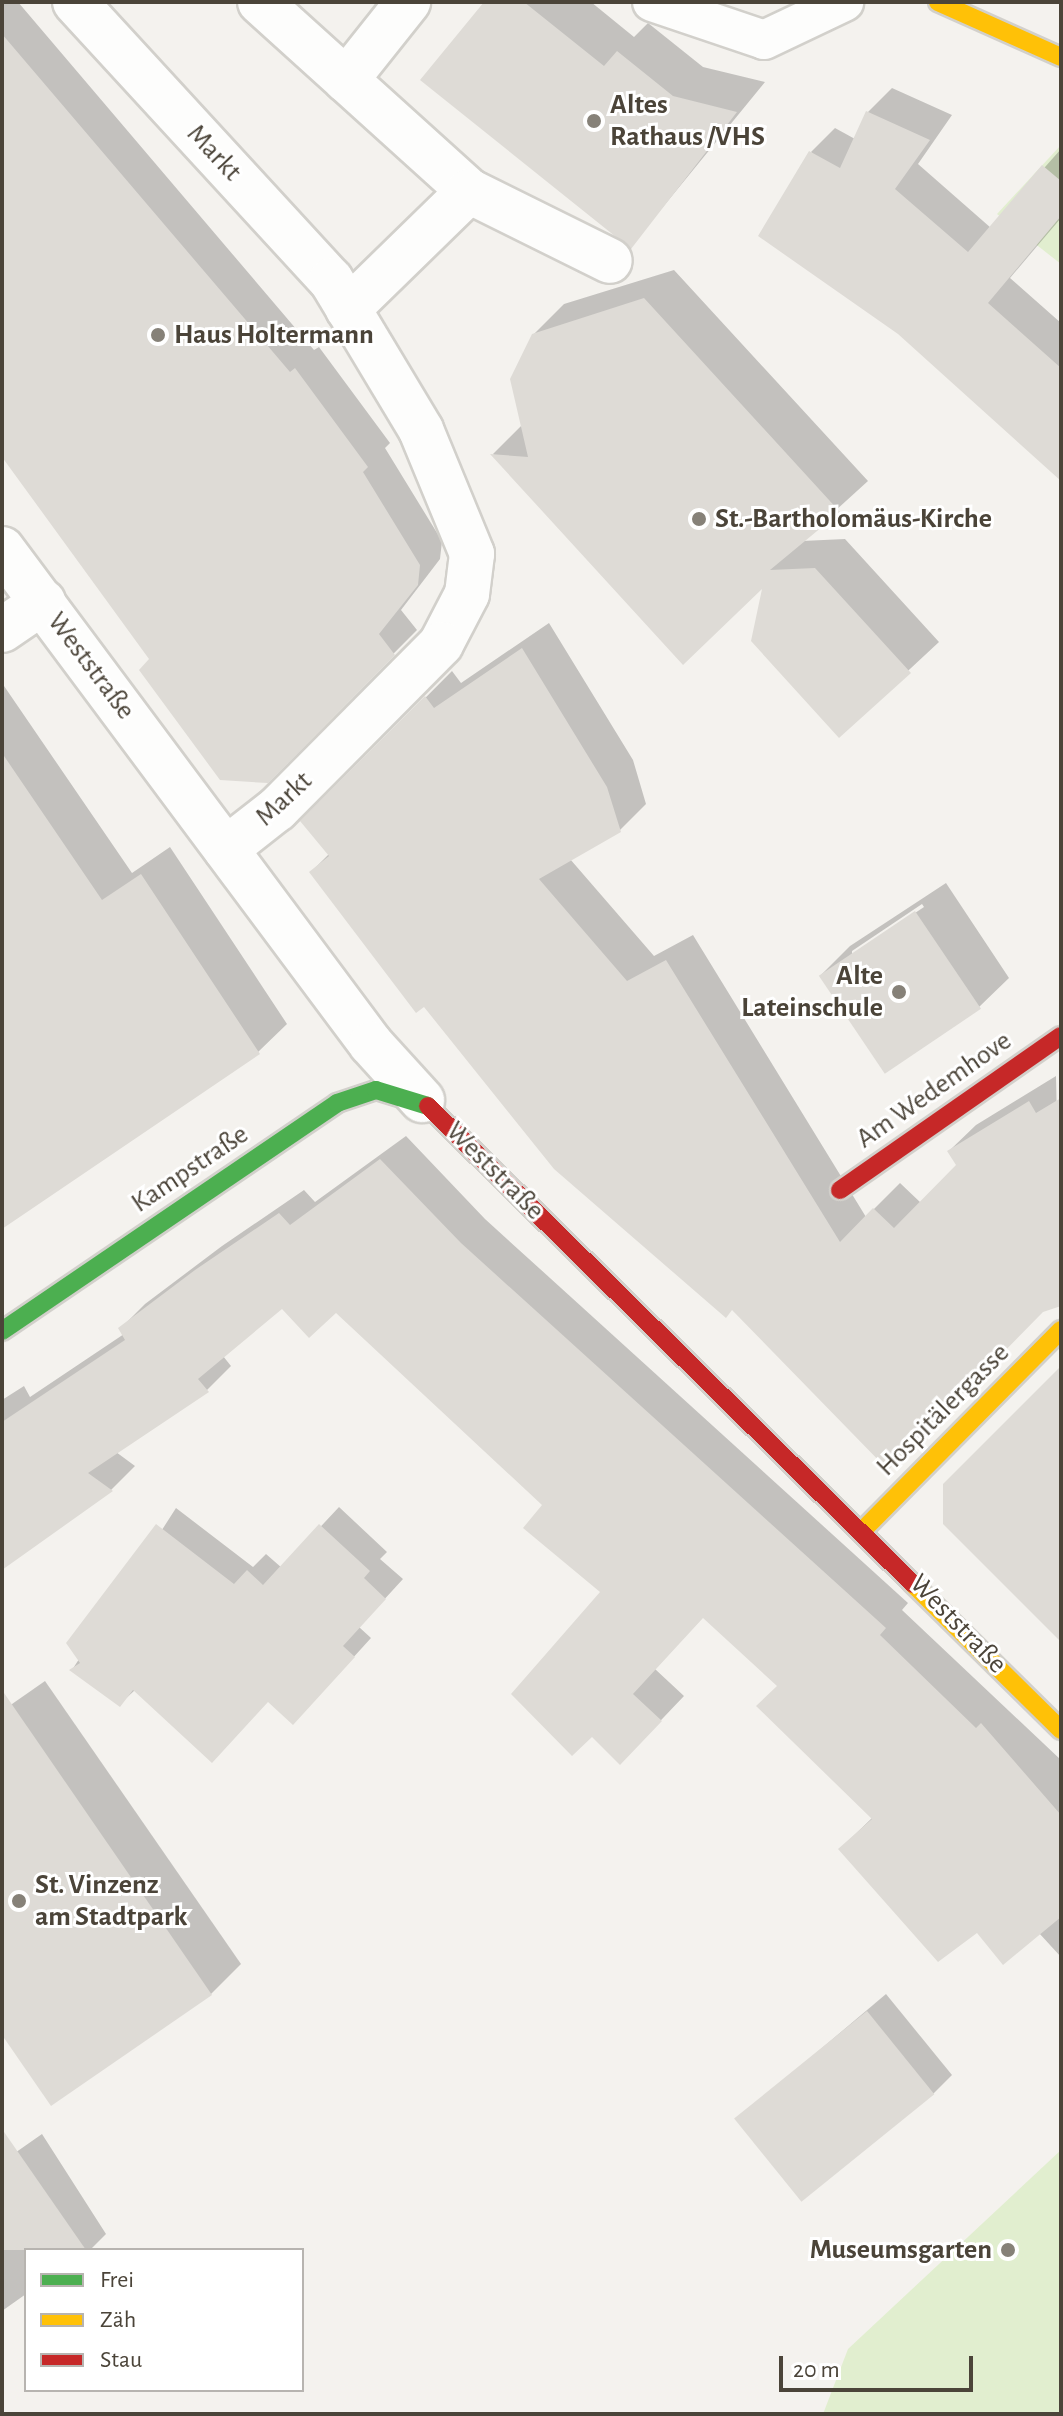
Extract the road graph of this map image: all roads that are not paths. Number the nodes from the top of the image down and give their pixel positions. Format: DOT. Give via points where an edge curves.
graph roads {
  1 [pos="75,2"];
  2 [pos="260,2"];
  3 [pos="408,2"];
  4 [pos="652,2"];
  5 [pos="844,2"];
  6 [pos="938,2"];
  7 [pos="1061,57"];
  8 [pos="346,80"];
  9 [pos="469,191"];
  10 [pos="610,261"];
  11 [pos="348,309"];
  12 [pos="2,549"];
  13 [pos="472,554"];
  14 [pos="501,598"];
  15 [pos="43,602"];
  16 [pos="2,630"];
  17 [pos="226,849"];
  18 [pos="1061,1036"];
  19 [pos="422,1100"];
  20 [pos="840,1190"];
  21 [pos="1061,1330"];
  22 [pos="2,1331"];
  23 [pos="864,1529"];
  24 [pos="1061,1730"];
  1 -- 11 [label="street, Markt" via="331,280"];
  2 -- 8 [label="street"];
  3 -- 8 [label="street"];
  4 -- 5 [label="lane" via="764,40"];
  6 -- 7 [label="street"];
  8 -- 9 [label="street"];
  9 -- 10 [label="street"];
  9 -- 11 [label="street"];
  11 -- 13 [label="street, Markt" via="421,430"];
  12 -- 15 [label="street, Weststraße"];
  13 -- 14 [label="street, Markt"];
  13 -- 17 [label="street, Markt" via="467,594 441,644 277,809"];
  15 -- 16 [label="street"];
  15 -- 17 [label="street, Weststraße"];
  17 -- 19 [label="street, Weststraße" via="371,1044"];
  18 -- 20 [label="street, Am Wedemhove"];
  19 -- 22 [label="street, Kampstraße" via="376,1090 337,1103"];
  19 -- 23 [label="street, Weststraße"];
  21 -- 23 [label="street, Hospitälergasse"];
  23 -- 24 [label="street, Weststraße"];
}
